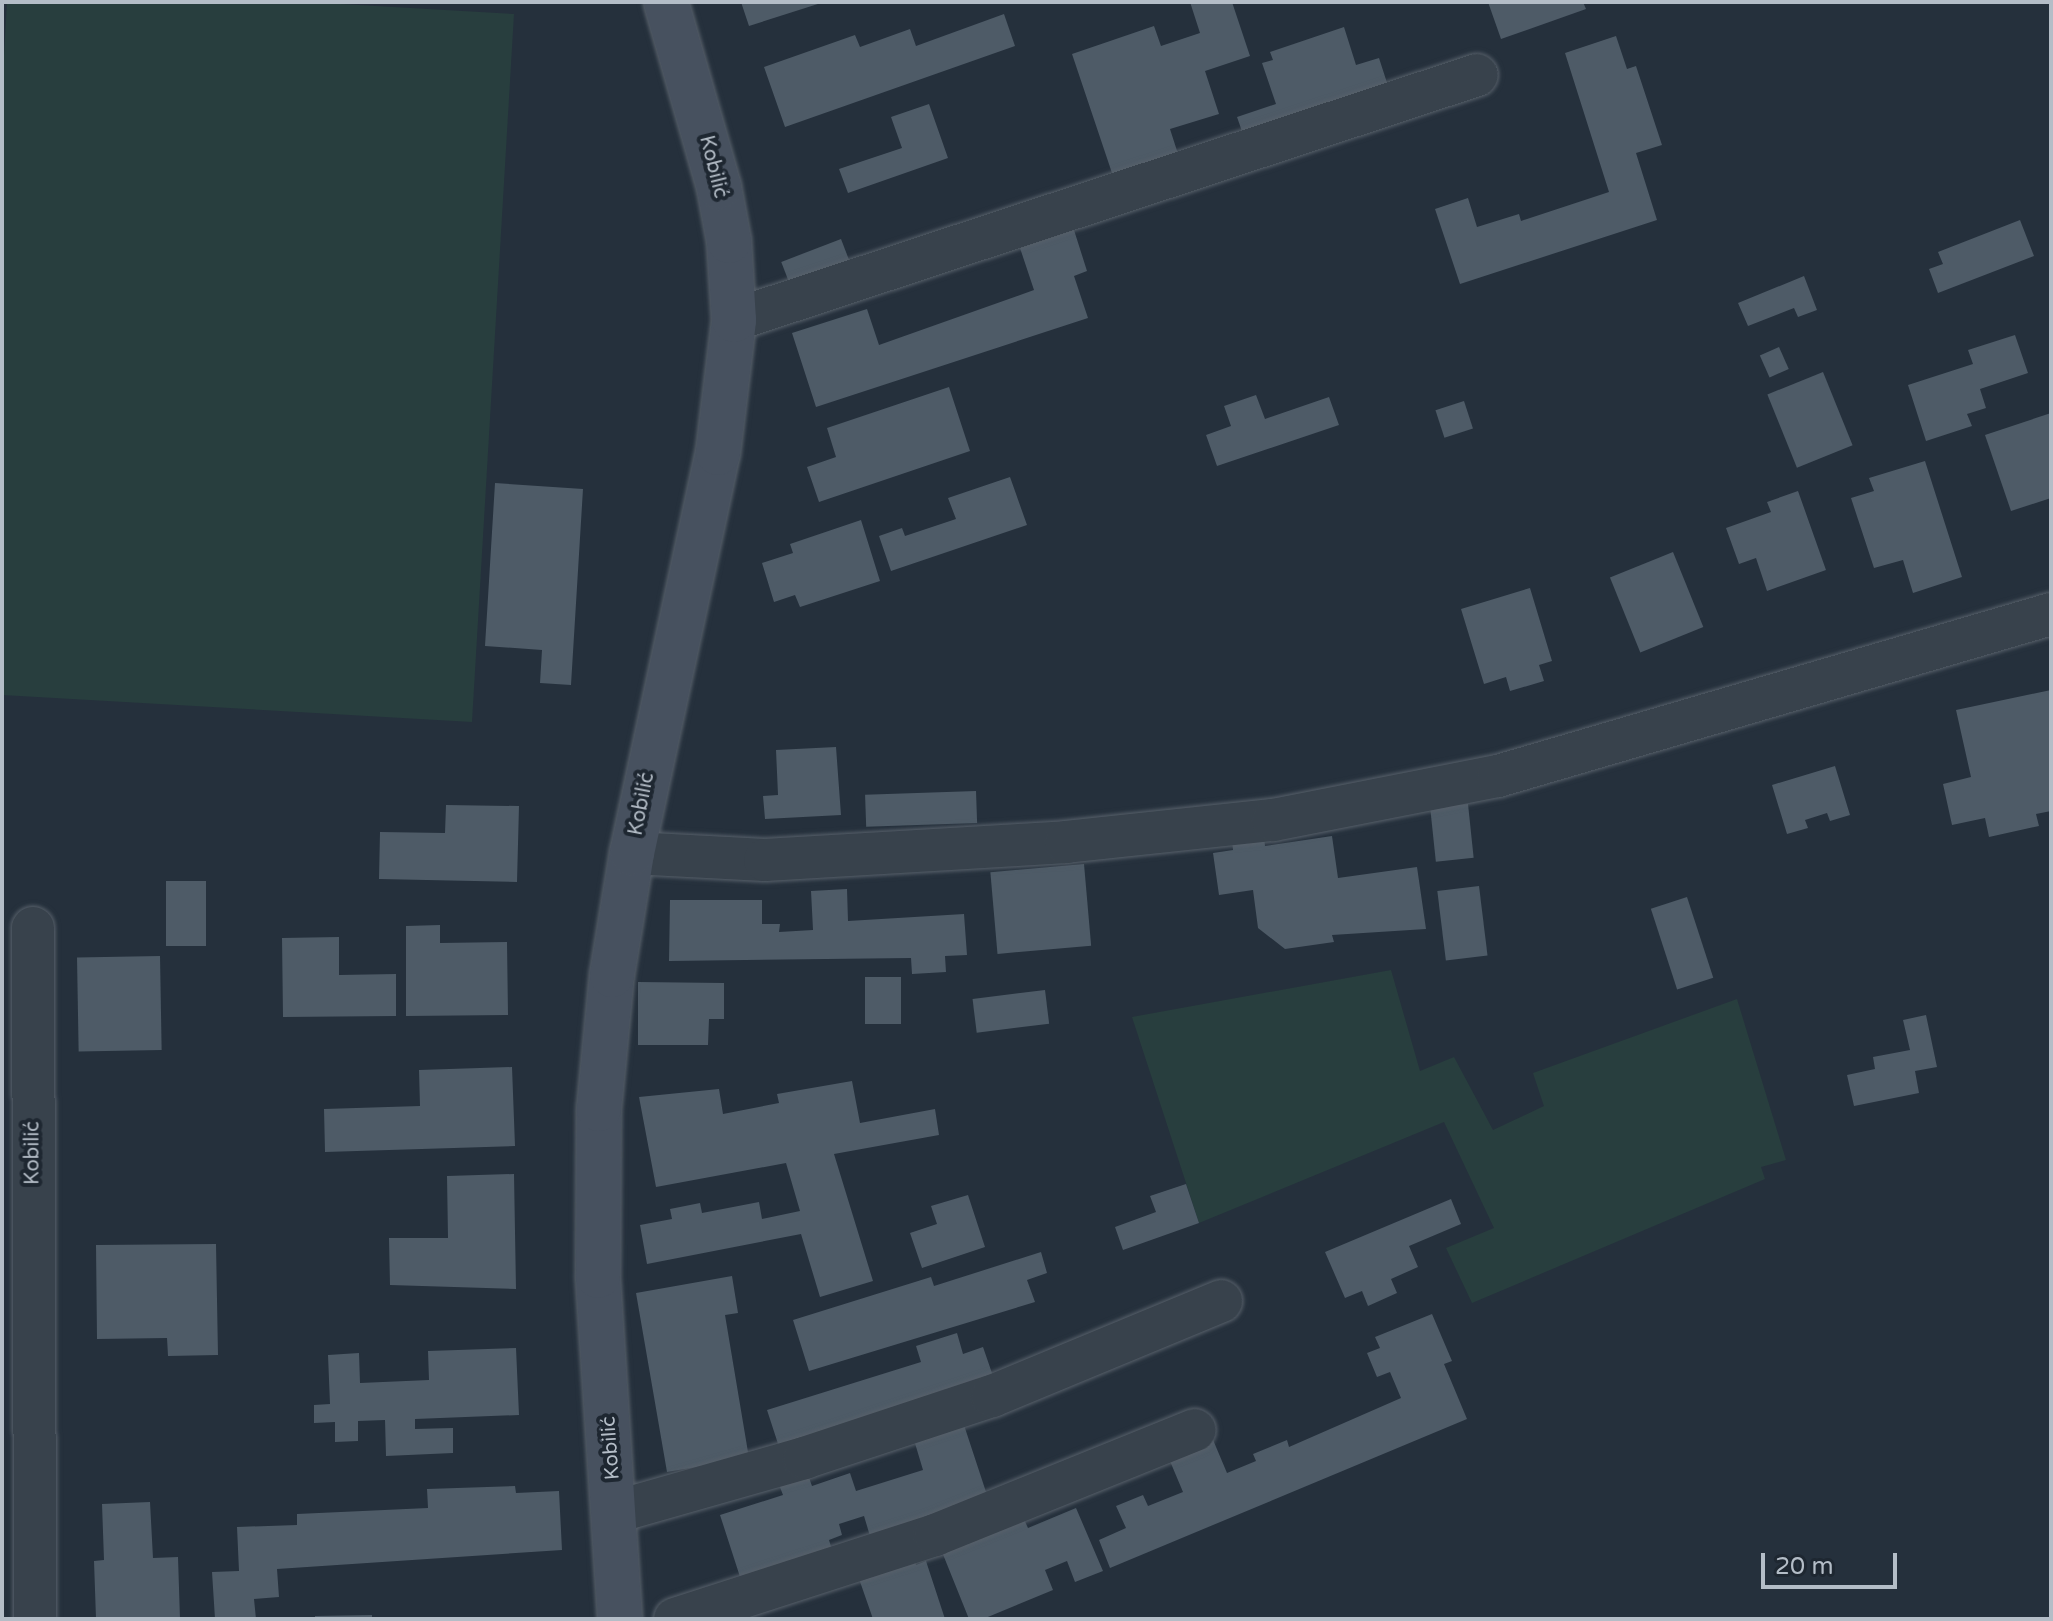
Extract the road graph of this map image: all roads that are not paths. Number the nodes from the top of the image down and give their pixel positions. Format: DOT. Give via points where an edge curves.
graph roads {
  1 [pos="666,2"];
  2 [pos="1477,75"];
  3 [pos="734,320"];
  4 [pos="2051,614"];
  5 [pos="632,853"];
  6 [pos="33,928"];
  7 [pos="1221,1301"];
  8 [pos="1195,1430"];
  9 [pos="615,1512"];
  10 [pos="35,1619"];
  11 [pos="620,1619"];
  12 [pos="675,1619"];
  1 -- 3 [label="main road, Kobilić" via="719,187"];
  2 -- 3 [label="street"];
  3 -- 5 [label="main road, Kobilić" via="718,453"];
  4 -- 5 [label="street" via="1498,776 1273,820 1066,842 765,860"];
  5 -- 9 [label="main road, Kobilić" via="612,975 599,1124 598,1276"];
  6 -- 10 [label="street, Kobilić"];
  7 -- 9 [label="street" via="992,1396"];
  8 -- 12 [label="street" via="935,1535"];
  9 -- 11 [label="main road, Kobilić"];
}
